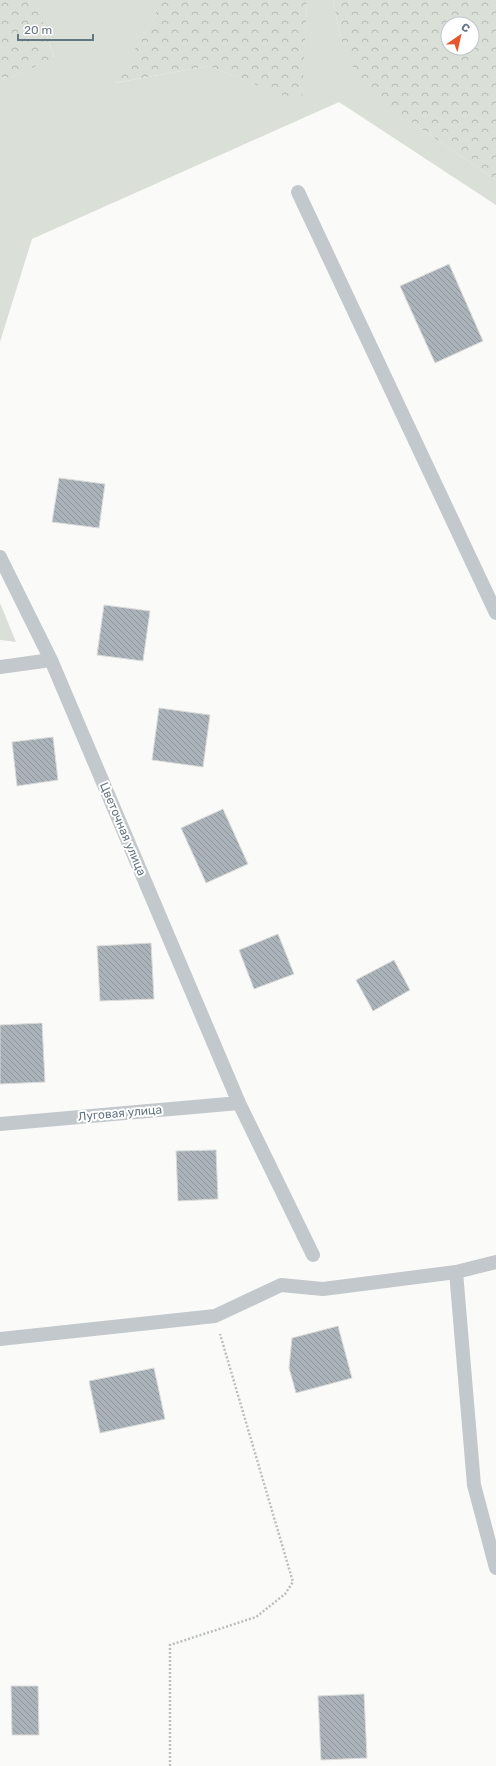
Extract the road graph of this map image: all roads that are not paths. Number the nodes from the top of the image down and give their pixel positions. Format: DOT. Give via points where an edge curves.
graph roads {
  1 [pos="298,192"];
  2 [pos="0,557"];
  3 [pos="496,613"];
  4 [pos="51,660"];
  5 [pos="0,667"];
  6 [pos="239,1102"];
  7 [pos="0,1124"];
  8 [pos="313,1255"];
  9 [pos="496,1262"];
  10 [pos="456,1272"];
  11 [pos="0,1340"];
  12 [pos="496,1568"];
  1 -- 3 [label="lane"];
  2 -- 4 [label="lane, Цветочная улица"];
  4 -- 5 [label="lane"];
  4 -- 6 [label="lane, Цветочная улица"];
  6 -- 7 [label="lane, Луговая улица"];
  6 -- 8 [label="lane, Цветочная улица"];
  9 -- 10 [label="lane"];
  10 -- 11 [label="lane" via="323,1289 281,1285 215,1316"];
  10 -- 12 [label="lane" via="474,1485"];
}
